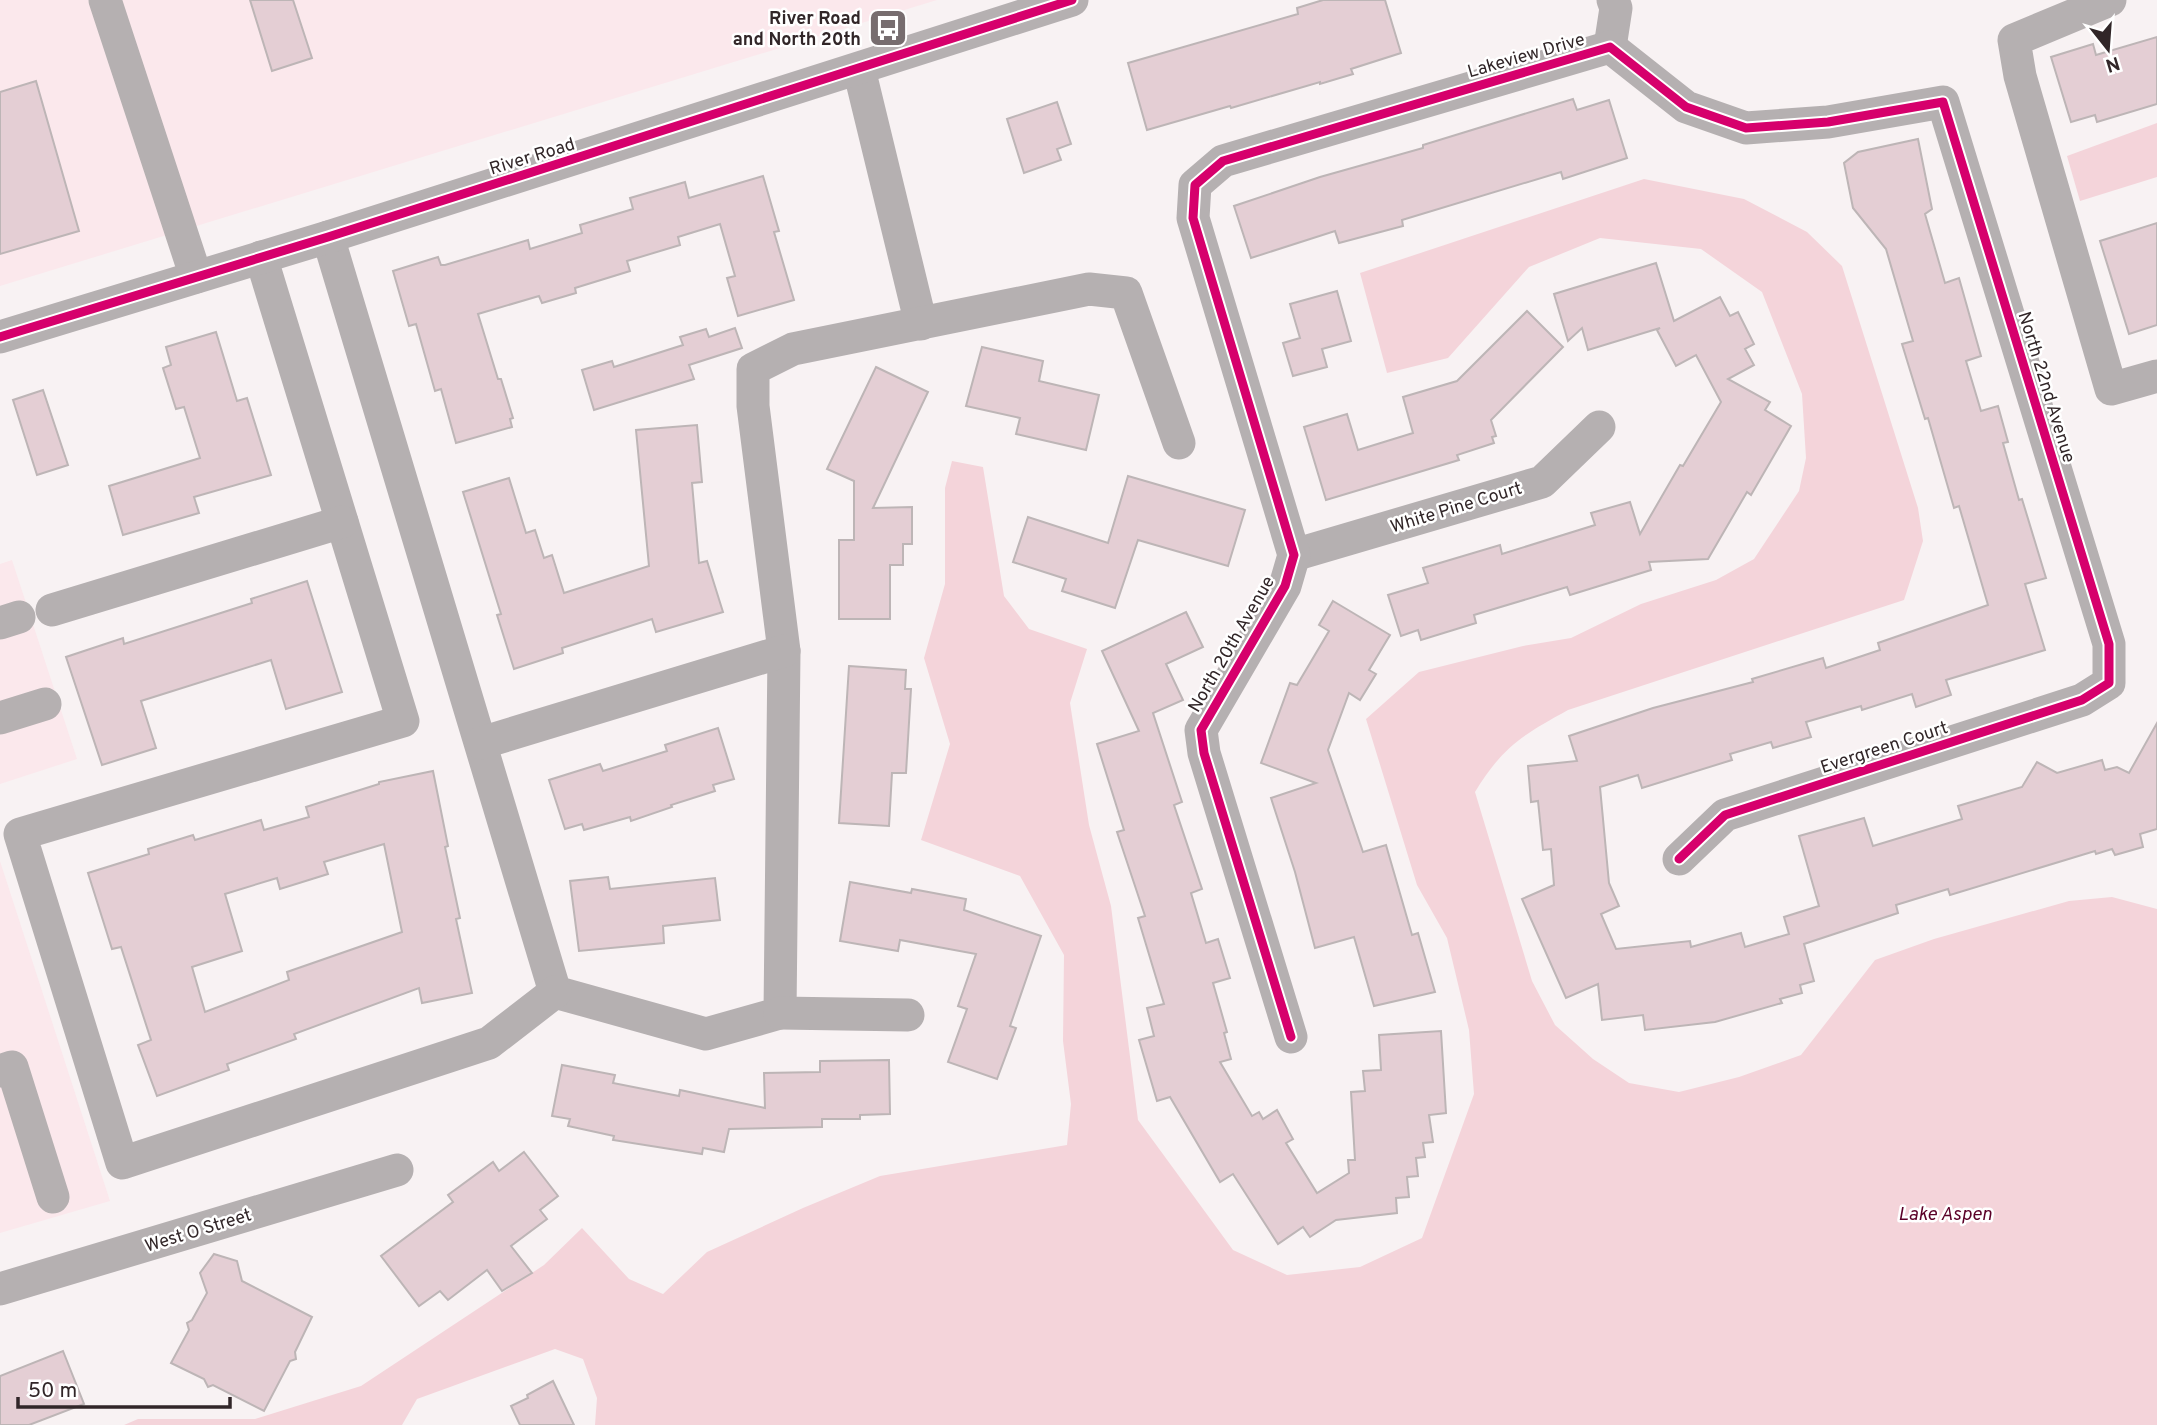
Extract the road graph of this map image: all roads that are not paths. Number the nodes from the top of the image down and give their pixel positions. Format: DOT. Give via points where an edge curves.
graph roads {
  1 [pos="105,0"];
  2 [pos="1072,0"];
  3 [pos="1614,0"];
  4 [pos="2110,0"];
  5 [pos="1609,47"];
  6 [pos="859,69"];
  7 [pos="1943,102"];
  8 [pos="328,237"];
  9 [pos="261,257"];
  10 [pos="196,277"];
  11 [pos="921,324"];
  12 [pos="0,337"];
  13 [pos="2157,376"];
  14 [pos="1599,428"];
  15 [pos="1179,443"];
  16 [pos="342,522"];
  17 [pos="1294,555"];
  18 [pos="52,610"];
  19 [pos="784,651"];
  20 [pos="2109,683"];
  21 [pos="45,704"];
  22 [pos="0,718"];
  23 [pos="481,743"];
  24 [pos="1679,859"];
  25 [pos="555,992"];
  26 [pos="780,1013"];
  27 [pos="908,1015"];
  28 [pos="1291,1037"];
  29 [pos="0,1071"];
  30 [pos="397,1170"];
  31 [pos="53,1197"];
  32 [pos="0,1289"];
  1 -- 10 [label="street"];
  2 -- 6 [label="street, River Road"];
  3 -- 5 [label="street"];
  4 -- 13 [label="street" via="2014,40 2020,76 2111,388"];
  5 -- 7 [label="street, Lakeview Drive" via="1686,107 1746,128 1828,122"];
  5 -- 17 [label="street, Lakeview Drive" via="1223,161 1195,185 1193,218"];
  6 -- 8 [label="street, River Road"];
  6 -- 11 [label="street"];
  7 -- 20 [label="street, North 22nd Avenue" via="2109,644"];
  8 -- 9 [label="street, River Road"];
  8 -- 23 [label="street"];
  9 -- 10 [label="street, River Road"];
  9 -- 16 [label="street"];
  10 -- 12 [label="street, River Road"];
  11 -- 15 [label="street" via="1089,289 1126,293"];
  11 -- 19 [label="street" via="793,349 753,369 753,406"];
  14 -- 17 [label="street, White Pine Court" via="1542,482"];
  16 -- 18 [label="street"];
  16 -- 25 [label="street" via="403,721 20,834 122,1163 489,1043"];
  17 -- 28 [label="street, North 20th Avenue" via="1285,586 1201,730 1204,753"];
  19 -- 23 [label="street"];
  19 -- 26 [label="street"];
  20 -- 24 [label="street, Evergreen Court" via="2082,700 1725,815"];
  21 -- 22 [label="street"];
  23 -- 25 [label="street"];
  25 -- 26 [label="street" via="706,1034"];
  26 -- 27 [label="street"];
  29 -- 31 [label="street" via="12,1067"];
  30 -- 32 [label="street, West O Street"];
}
